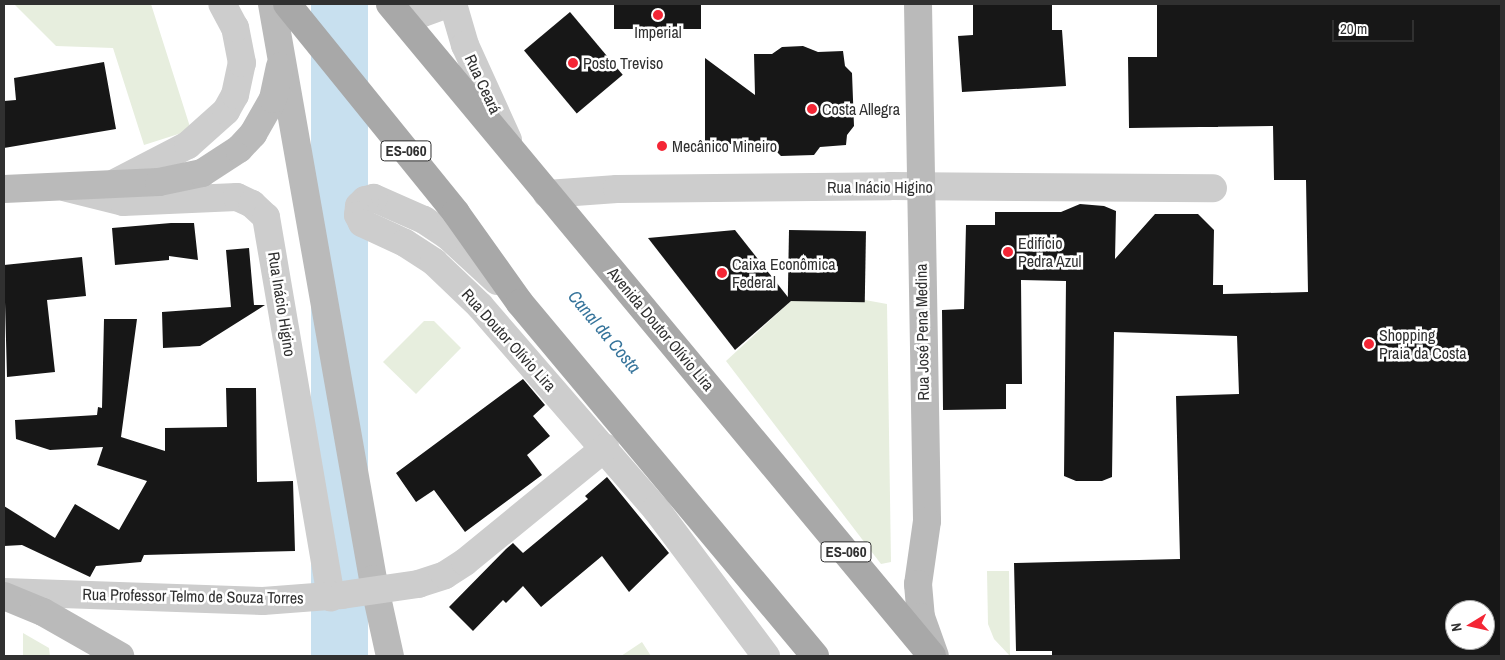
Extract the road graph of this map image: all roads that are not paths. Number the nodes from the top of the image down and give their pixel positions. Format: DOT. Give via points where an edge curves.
graph roads {
  1 [pos="222,4"];
  2 [pos="272,4"];
  3 [pos="287,4"];
  4 [pos="390,4"];
  5 [pos="448,4"];
  6 [pos="454,4"];
  7 [pos="918,4"];
  8 [pos="280,38"];
  9 [pos="518,162"];
  10 [pos="112,185"];
  11 [pos="919,186"];
  12 [pos="68,188"];
  13 [pos="1213,188"];
  14 [pos="4,189"];
  15 [pos="548,194"];
  16 [pos="520,303"];
  17 [pos="605,448"];
  18 [pos="4,594"];
  19 [pos="336,596"];
  20 [pos="120,656"];
  21 [pos="390,656"];
  22 [pos="766,656"];
  23 [pos="815,656"];
  24 [pos="934,656"];
  1 -- 10 [label="street" via="235,28 242,63 235,95 226,111 188,145"];
  2 -- 8 [label="street"];
  3 -- 16 [label="main road, ES-060" via="456,213"];
  4 -- 5 [label="street" via="420,14"];
  4 -- 9 [label="main road, Avenida Doutor Olívio Lira / ES-060"];
  6 -- 9 [label="street, Rua Ceará" via="465,45"];
  7 -- 11 [label="street, Rua José Pena Medina"];
  8 -- 10 [label="street, Rua Inácio Higino" via="280,66 273,99 253,134 239,149 202,173 180,180"];
  8 -- 21 [label="street" via="359,500"];
  9 -- 15 [label="main road, Avenida Doutor Olívio Lira / ES-060"];
  10 -- 12 [label="street, Rua Inácio Higino"];
  11 -- 13 [label="street, Rua Inácio Higino"];
  11 -- 15 [label="street, Rua Inácio Higino" via="617,189"];
  11 -- 24 [label="street, Rua José Pena Medina" via="927,520 918,584 921,617"];
  12 -- 14 [label="street, Rua Inácio Higino"];
  12 -- 19 [label="street, Rua Inácio Higino" via="123,202 236,197 252,204 266,217"];
  15 -- 24 [label="main road, Avenida Doutor Olívio Lira / ES-060"];
  16 -- 17 [label="street, Rua Doutor Olívio Lira" via="448,236 424,220 374,198 359,206 358,215 362,223 405,243 453,278"];
  16 -- 23 [label="main road, ES-060"];
  17 -- 19 [label="street, Rua Professor Telmo de Souza Torres, bridge" via="445,575 418,584"];
  17 -- 22 [label="street, Rua Doutor Olívio Lira" via="668,525 716,594"];
  18 -- 19 [label="street, Rua Professor Telmo de Souza Torres" via="263,601"];
  18 -- 20 [label="street, Rua Professor Telmo de Souza Torres" via="43,612"];
}
